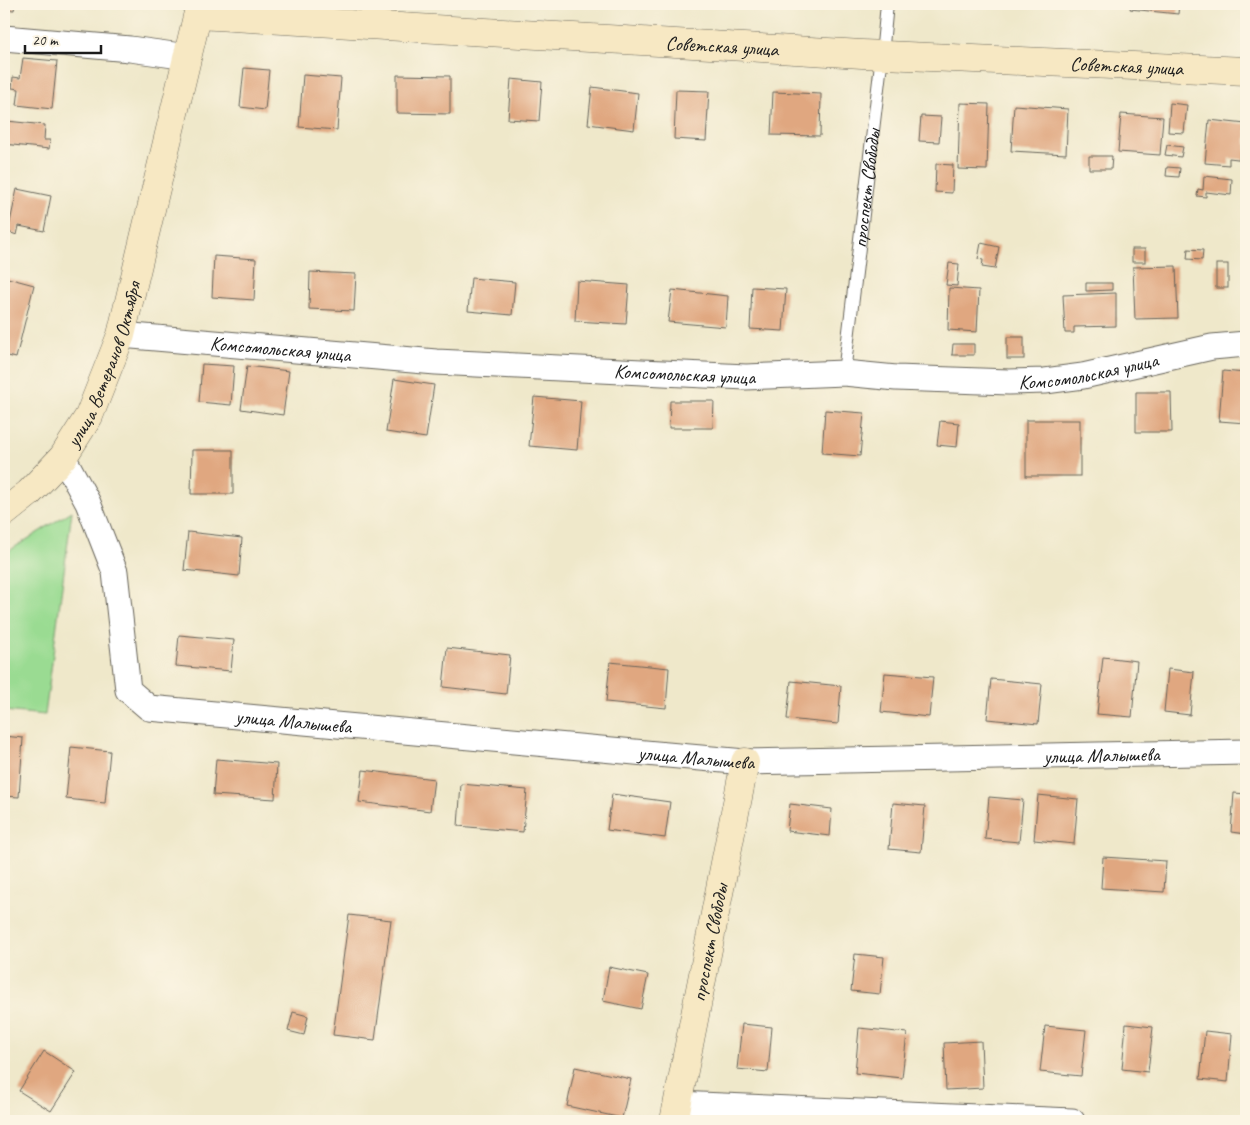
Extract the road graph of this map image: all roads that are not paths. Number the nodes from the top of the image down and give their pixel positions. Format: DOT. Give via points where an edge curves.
graph roads {
  1 [pos="886,4"];
  2 [pos="199,9"];
  3 [pos="4,38"];
  4 [pos="882,55"];
  5 [pos="188,57"];
  6 [pos="1246,71"];
  7 [pos="121,335"];
  8 [pos="1246,344"];
  9 [pos="844,373"];
  10 [pos="64,457"];
  11 [pos="4,513"];
  12 [pos="149,708"];
  13 [pos="1246,752"];
  14 [pos="744,762"];
  15 [pos="676,1113"];
  16 [pos="1072,1121"];
  1 -- 4 [label="lane, проспект Свободы"];
  2 -- 4 [label="street, Советская улица"];
  2 -- 5 [label="street, улица Ветеранов Октября"];
  3 -- 5 [label="street"];
  4 -- 6 [label="street, Советская улица"];
  4 -- 9 [label="lane, проспект Свободы"];
  5 -- 7 [label="street, улица Ветеранов Октября"];
  7 -- 9 [label="street, Комсомольская улица" via="436,362 746,377"];
  7 -- 10 [label="street, улица Ветеранов Октября" via="89,416"];
  8 -- 9 [label="street, Комсомольская улица" via="1212,347 1123,368 1045,381 896,378"];
  10 -- 11 [label="street" via="29,494"];
  10 -- 12 [label="street, улица Ветеранов Октября" via="88,503 116,572 128,690"];
  12 -- 14 [label="street, улица Малышева"];
  13 -- 14 [label="street, улица Малышева"];
  14 -- 15 [label="street, проспект Свободы"];
  15 -- 16 [label="street"];
}
